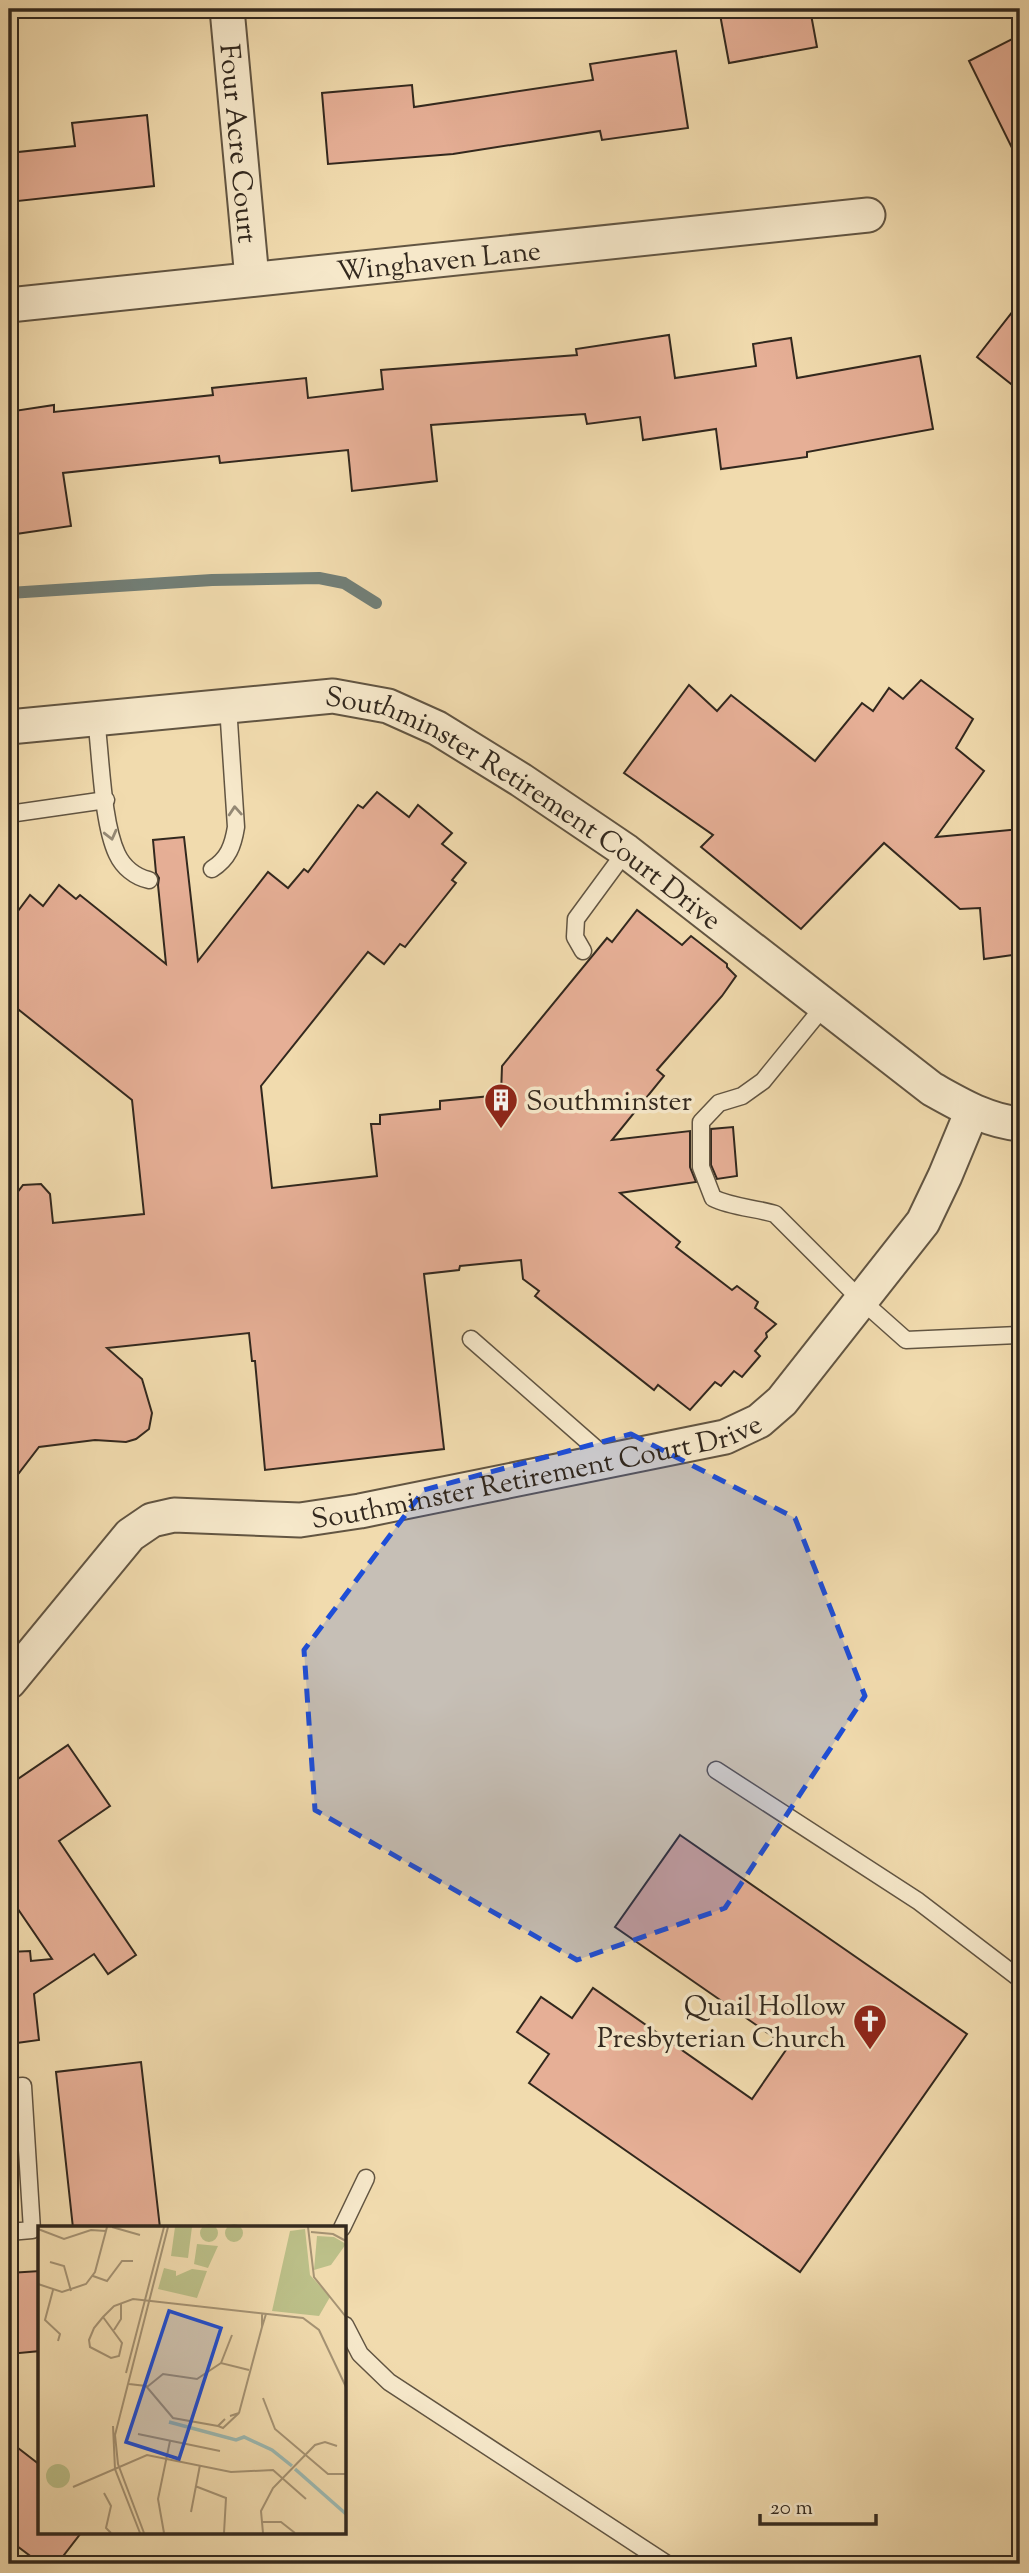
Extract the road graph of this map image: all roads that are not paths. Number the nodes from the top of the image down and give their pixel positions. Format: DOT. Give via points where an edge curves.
graph roads {
  1 [pos="228,9"];
  2 [pos="868,215"];
  3 [pos="252,279"];
  4 [pos="9,305"];
  5 [pos="228,706"];
  6 [pos="96,719"];
  7 [pos="9,727"];
  8 [pos="106,800"];
  9 [pos="9,814"];
  10 [pos="626,851"];
  11 [pos="212,869"];
  12 [pos="149,880"];
  13 [pos="583,951"];
  14 [pos="824,1006"];
  15 [pos="972,1111"];
  16 [pos="1020,1124"];
  17 [pos="861,1300"];
  18 [pos="1020,1335"];
  19 [pos="471,1339"];
  20 [pos="609,1460"];
  21 [pos="9,1682"];
  22 [pos="716,1770"];
  23 [pos="1020,1979"];
  24 [pos="9,2087"];
  25 [pos="366,2178"];
  26 [pos="343,2226"];
  27 [pos="9,2232"];
  28 [pos="346,2327"];
  29 [pos="667,2564"];
  1 -- 3 [label="street, Four Acre Court"];
  2 -- 3 [label="street, Winghaven Lane"];
  3 -- 4 [label="street, Winghaven Lane"];
  5 -- 6 [label="street, Southminster Retirement Court Drive"];
  5 -- 10 [label="street, Southminster Retirement Court Drive" via="334,696 387,706 437,727"];
  11 -- 5 [label="lane, one-way" via="224,861 236,827"];
  6 -- 7 [label="street, Southminster Retirement Court Drive"];
  6 -- 8 [label="lane"];
  8 -- 9 [label="lane"];
  8 -- 12 [label="lane, one-way" via="117,855 127,869"];
  10 -- 13 [label="lane" via="576,919 575,937"];
  10 -- 14 [label="street, Southminster Retirement Court Drive"];
  14 -- 15 [label="street, Southminster Retirement Court Drive" via="932,1090"];
  14 -- 17 [label="lane" via="763,1081 741,1096 719,1103 701,1122 701,1167 713,1198 775,1214"];
  15 -- 16 [label="street, Southminster Retirement Court Drive"];
  15 -- 17 [label="street, Southminster Retirement Court Drive" via="923,1222"];
  17 -- 18 [label="lane" via="906,1340"];
  17 -- 20 [label="street, Southminster Retirement Court Drive" via="782,1401 760,1421 725,1437"];
  19 -- 20 [label="lane"];
  20 -- 21 [label="street, Southminster Retirement Court Drive" via="300,1520 174,1515 152,1520 130,1535"];
  22 -- 23 [label="lane" via="918,1901"];
  24 -- 27 [label="lane" via="23,2086 32,2230"];
  25 -- 26 [label="lane"];
  28 -- 29 [label="lane" via="360,2354 389,2382"];
}
